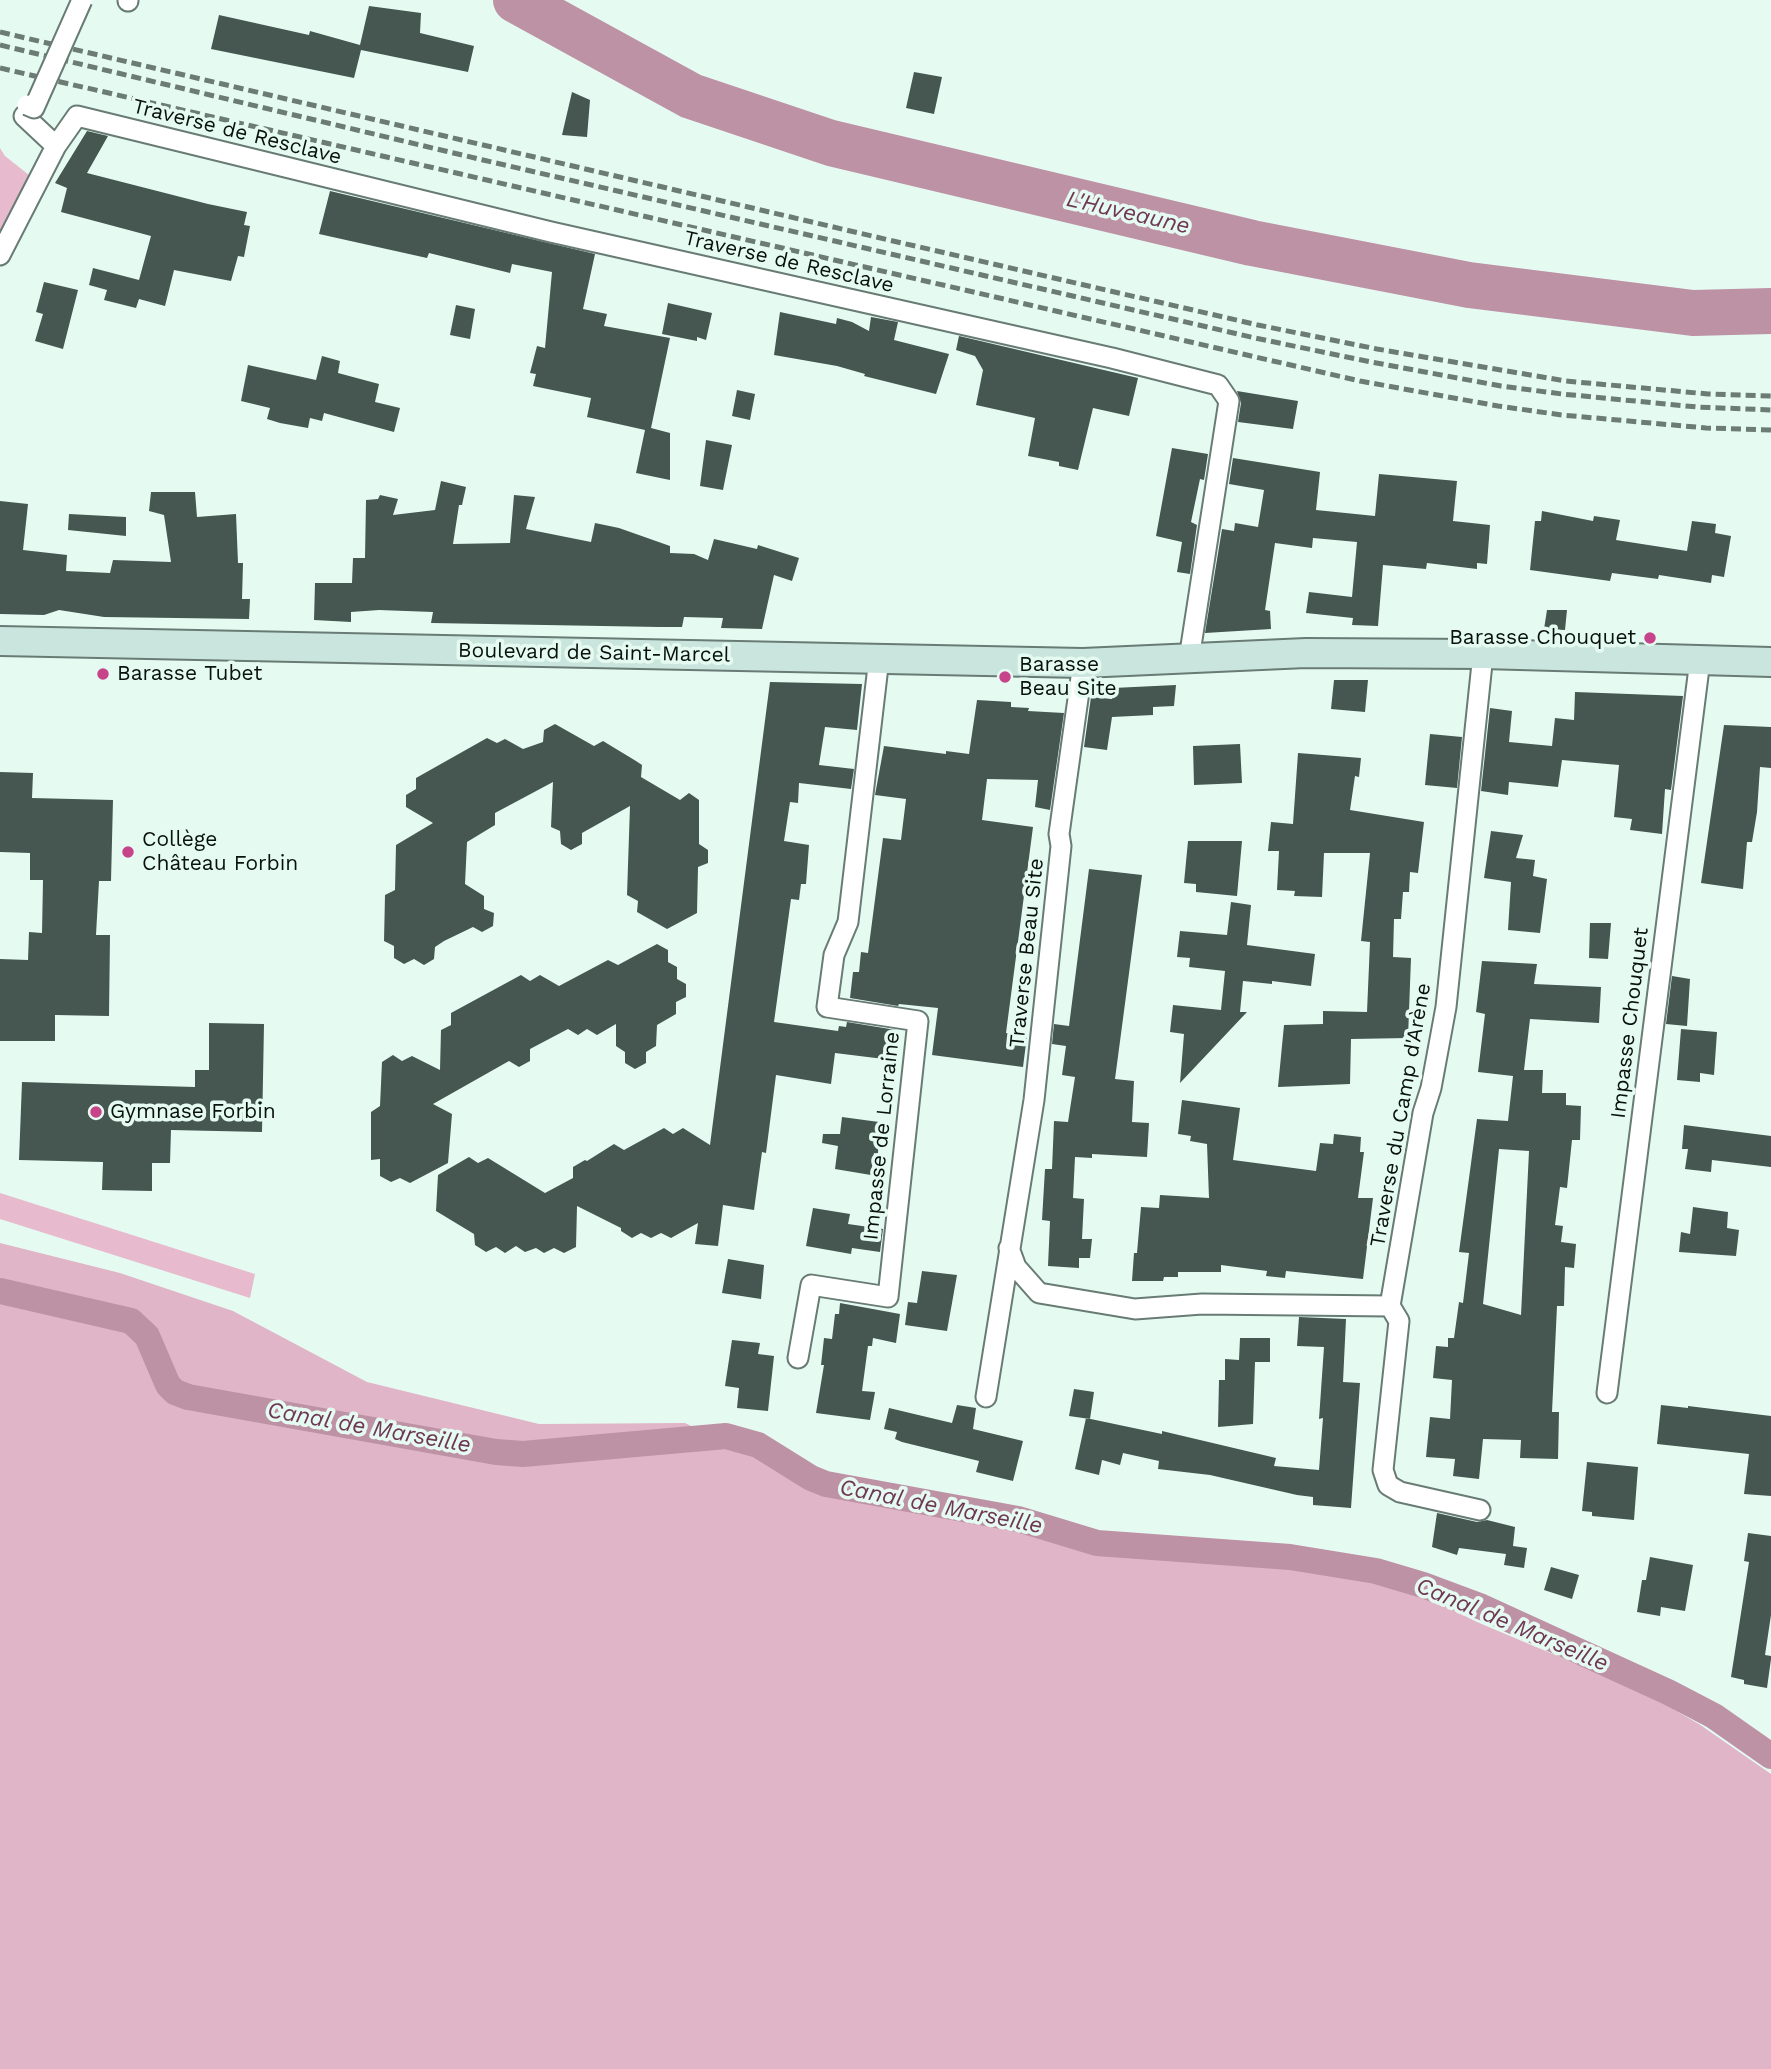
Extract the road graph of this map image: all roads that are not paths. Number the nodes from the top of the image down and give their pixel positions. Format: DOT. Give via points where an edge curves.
graph roads {
  1 [pos="82,0"];
  2 [pos="57,146"];
  3 [pos="0,255"];
  4 [pos="0,642"];
  5 [pos="1483,654"];
  6 [pos="879,659"];
  7 [pos="1189,659"];
  8 [pos="1700,660"];
  9 [pos="1771,662"];
  10 [pos="1083,663"];
  11 [pos="1009,1247"];
  12 [pos="1390,1306"];
  13 [pos="798,1358"];
  14 [pos="1606,1393"];
  15 [pos="986,1397"];
  16 [pos="1480,1510"];
  1 -- 2 [label="street, bridge" via="34,108 26,110"];
  2 -- 3 [label="street"];
  2 -- 7 [label="street, Traverse de Resclave" via="77,116 551,232 1218,386 1230,401"];
  4 -- 6 [label="street, Boulevard de Saint-Marcel"];
  5 -- 7 [label="street, Boulevard de Saint-Marcel" via="1307,653"];
  5 -- 8 [label="street, Boulevard de Saint-Marcel"];
  5 -- 12 [label="street, Traverse du Camp d'Arène" via="1446,1007"];
  6 -- 10 [label="street, Boulevard de Saint-Marcel"];
  6 -- 13 [label="street, Impasse de Lorraine" via="848,922 834,955 827,1007 918,1021 888,1297 811,1284"];
  7 -- 10 [label="street, Boulevard de Saint-Marcel"];
  8 -- 9 [label="street, Boulevard de Saint-Marcel"];
  8 -- 14 [label="street, Impasse Chouquet"];
  10 -- 11 [label="street, Traverse Beau Site" via="1059,834 1034,1100"];
  11 -- 12 [label="street" via="1016,1267 1039,1293 1135,1309 1202,1304"];
  11 -- 15 [label="street, Traverse Beau Site"];
  12 -- 16 [label="street, Traverse du Camp d'Arène" via="1399,1321 1383,1455 1388,1485 1400,1492"];
}
